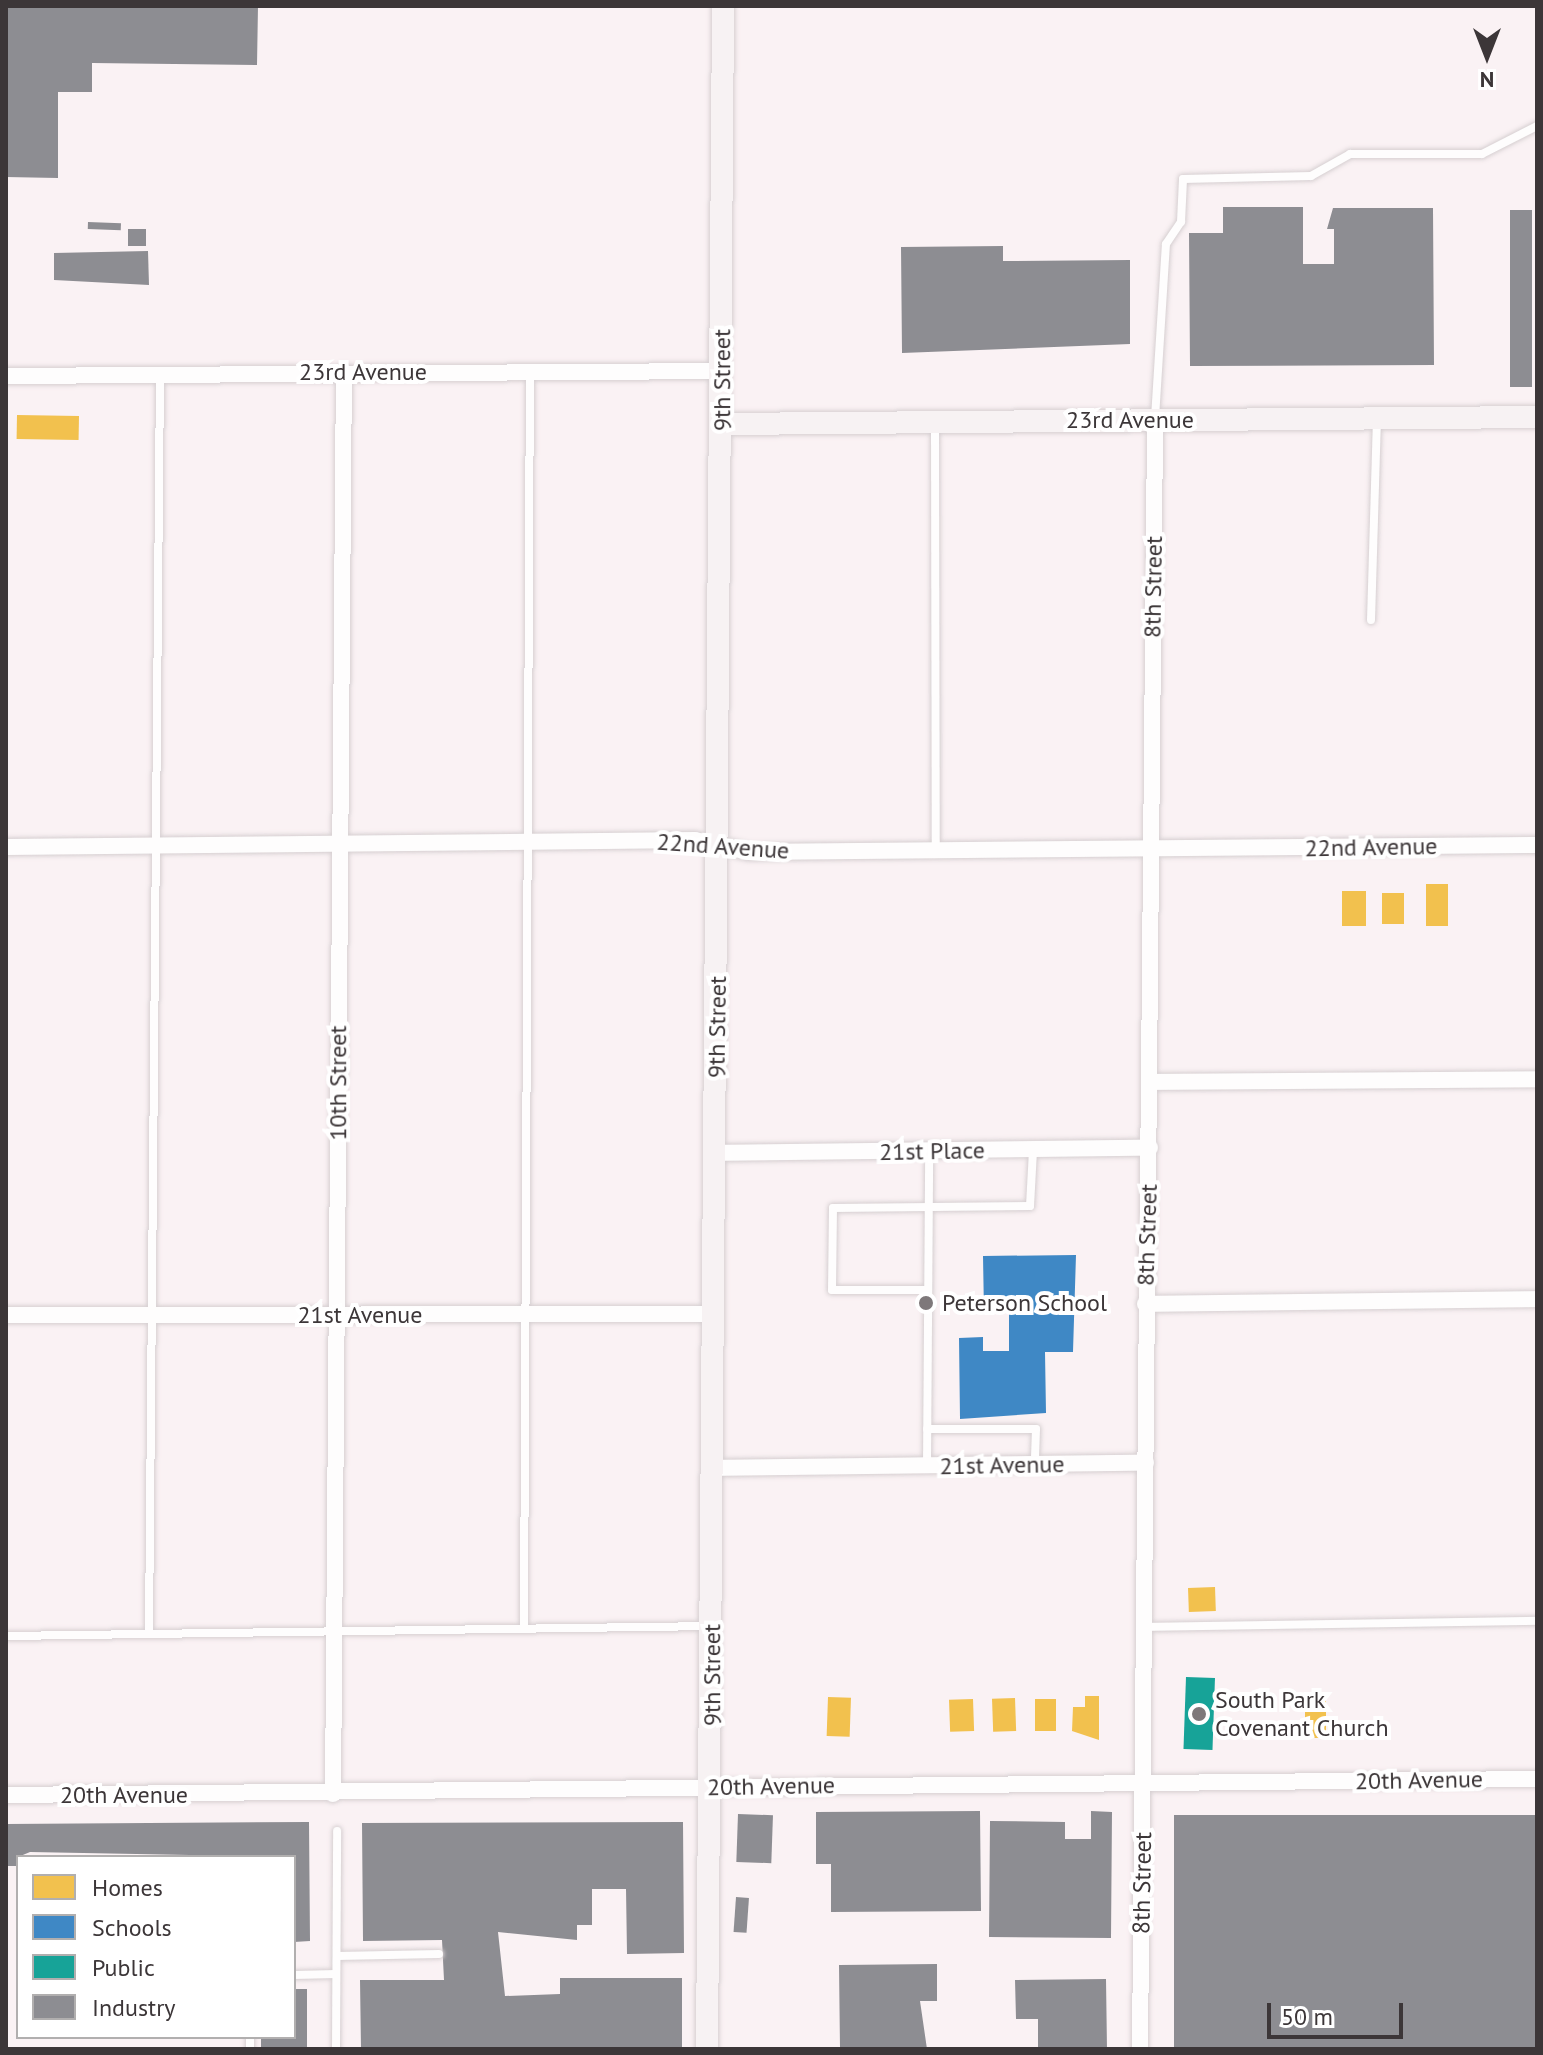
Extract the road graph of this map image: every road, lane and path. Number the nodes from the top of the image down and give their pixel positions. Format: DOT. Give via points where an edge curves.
graph roads {
  1 [pos="723,6"];
  2 [pos="1537,126"];
  3 [pos="721,371"];
  4 [pos="344,372"];
  5 [pos="530,372"];
  6 [pos="160,374"];
  7 [pos="6,376"];
  8 [pos="1537,417"];
  9 [pos="1377,419"];
  10 [pos="935,420"];
  11 [pos="1155,421"];
  12 [pos="722,424"];
  13 [pos="1371,620"];
  14 [pos="530,841"];
  15 [pos="1537,845"];
  16 [pos="339,846"];
  17 [pos="718,846"];
  18 [pos="6,847"];
  19 [pos="154,847"];
  20 [pos="936,849"];
  21 [pos="1150,850"];
  22 [pos="1537,1079"];
  23 [pos="1150,1082"];
  24 [pos="1150,1148"];
  25 [pos="1033,1150"];
  26 [pos="929,1151"];
  27 [pos="715,1153"];
  28 [pos="928,1207"];
  29 [pos="927,1290"];
  30 [pos="1537,1299"];
  31 [pos="1145,1304"];
  32 [pos="715,1314"];
  33 [pos="6,1315"];
  34 [pos="155,1315"];
  35 [pos="527,1315"];
  36 [pos="336,1316"];
  37 [pos="927,1429"];
  38 [pos="1146,1463"];
  39 [pos="1035,1464"];
  40 [pos="927,1466"];
  41 [pos="713,1468"];
  42 [pos="1537,1621"];
  43 [pos="712,1626"];
  44 [pos="1144,1627"];
  45 [pos="524,1628"];
  46 [pos="334,1629"];
  47 [pos="149,1633"];
  48 [pos="6,1636"];
  49 [pos="1537,1779"];
  50 [pos="1143,1782"];
  51 [pos="711,1786"];
  52 [pos="333,1794"];
  53 [pos="6,1795"];
  54 [pos="337,1831"];
  55 [pos="439,1954"];
  56 [pos="337,1956"];
  57 [pos="336,1974"];
  58 [pos="296,1975"];
  59 [pos="336,2049"];
  60 [pos="707,2049"];
  61 [pos="1140,2049"];
  1 -- 3 [label="street, 9th Street"];
  2 -- 11 [label="lane" via="1482,154 1350,154 1311,176 1183,179 1181,222 1166,244"];
  3 -- 5 [label="street, 23rd Avenue"];
  3 -- 12 [label="street, 9th Street"];
  4 -- 5 [label="street, 23rd Avenue"];
  4 -- 6 [label="street, 23rd Avenue"];
  4 -- 16 [label="street, 10th Street"];
  5 -- 14 [label="lane"];
  6 -- 7 [label="street, 23rd Avenue"];
  6 -- 19 [label="lane"];
  8 -- 9 [label="street, 23rd Avenue"];
  9 -- 11 [label="street, 23rd Avenue"];
  9 -- 13 [label="lane"];
  10 -- 11 [label="street, 23rd Avenue"];
  10 -- 12 [label="street, 23rd Avenue"];
  10 -- 20 [label="lane"];
  11 -- 21 [label="street, 8th Street"];
  12 -- 17 [label="street, 9th Street"];
  14 -- 16 [label="street, 22nd Avenue"];
  14 -- 17 [label="street, 22nd Avenue" via="695,840"];
  14 -- 35 [label="lane"];
  15 -- 21 [label="street, 22nd Avenue"];
  16 -- 19 [label="street, 22nd Avenue"];
  16 -- 36 [label="street, 10th Street"];
  17 -- 20 [label="street, 22nd Avenue" via="743,852"];
  17 -- 27 [label="street, 9th Street"];
  18 -- 19 [label="street, 22nd Avenue"];
  19 -- 34 [label="lane"];
  20 -- 21 [label="street, 22nd Avenue"];
  21 -- 23 [label="street, 8th Street"];
  22 -- 23 [label="street"];
  23 -- 24 [label="street, 8th Street"];
  24 -- 25 [label="street, 21st Place"];
  24 -- 31 [label="street, 8th Street"];
  25 -- 26 [label="street, 21st Place"];
  25 -- 28 [label="lane" via="1030,1206"];
  26 -- 27 [label="street, 21st Place"];
  26 -- 28 [label="lane"];
  27 -- 32 [label="street, 9th Street"];
  28 -- 29 [label="lane"];
  28 -- 29 [label="lane" via="833,1208 832,1290"];
  29 -- 37 [label="lane"];
  30 -- 31 [label="street"];
  31 -- 38 [label="street, 8th Street"];
  32 -- 35 [label="street, 21st Avenue"];
  32 -- 41 [label="street, 9th Street"];
  33 -- 34 [label="street, 21st Avenue"];
  34 -- 36 [label="street, 21st Avenue"];
  34 -- 47 [label="lane"];
  35 -- 36 [label="street, 21st Avenue"];
  35 -- 45 [label="lane"];
  36 -- 46 [label="street, 10th Street"];
  37 -- 39 [label="lane" via="1036,1429"];
  37 -- 40 [label="lane"];
  38 -- 39 [label="street, 21st Avenue"];
  38 -- 44 [label="street, 8th Street"];
  39 -- 40 [label="street, 21st Avenue"];
  40 -- 41 [label="street, 21st Avenue"];
  41 -- 43 [label="street, 9th Street"];
  42 -- 44 [label="lane"];
  43 -- 45 [label="lane"];
  43 -- 51 [label="street, 9th Street"];
  44 -- 50 [label="street, 8th Street"];
  45 -- 46 [label="lane"];
  46 -- 47 [label="lane"];
  46 -- 52 [label="street, 10th Street"];
  47 -- 48 [label="lane"];
  49 -- 50 [label="street, 20th Avenue"];
  50 -- 51 [label="street, 20th Avenue"];
  50 -- 61 [label="street, 8th Street"];
  51 -- 52 [label="street, 20th Avenue"];
  51 -- 60 [label="street, 9th Street"];
  52 -- 53 [label="street, 20th Avenue"];
  54 -- 56 [label="lane"];
  55 -- 56 [label="lane"];
  56 -- 57 [label="lane"];
  57 -- 58 [label="lane"];
  57 -- 59 [label="lane"];
}
